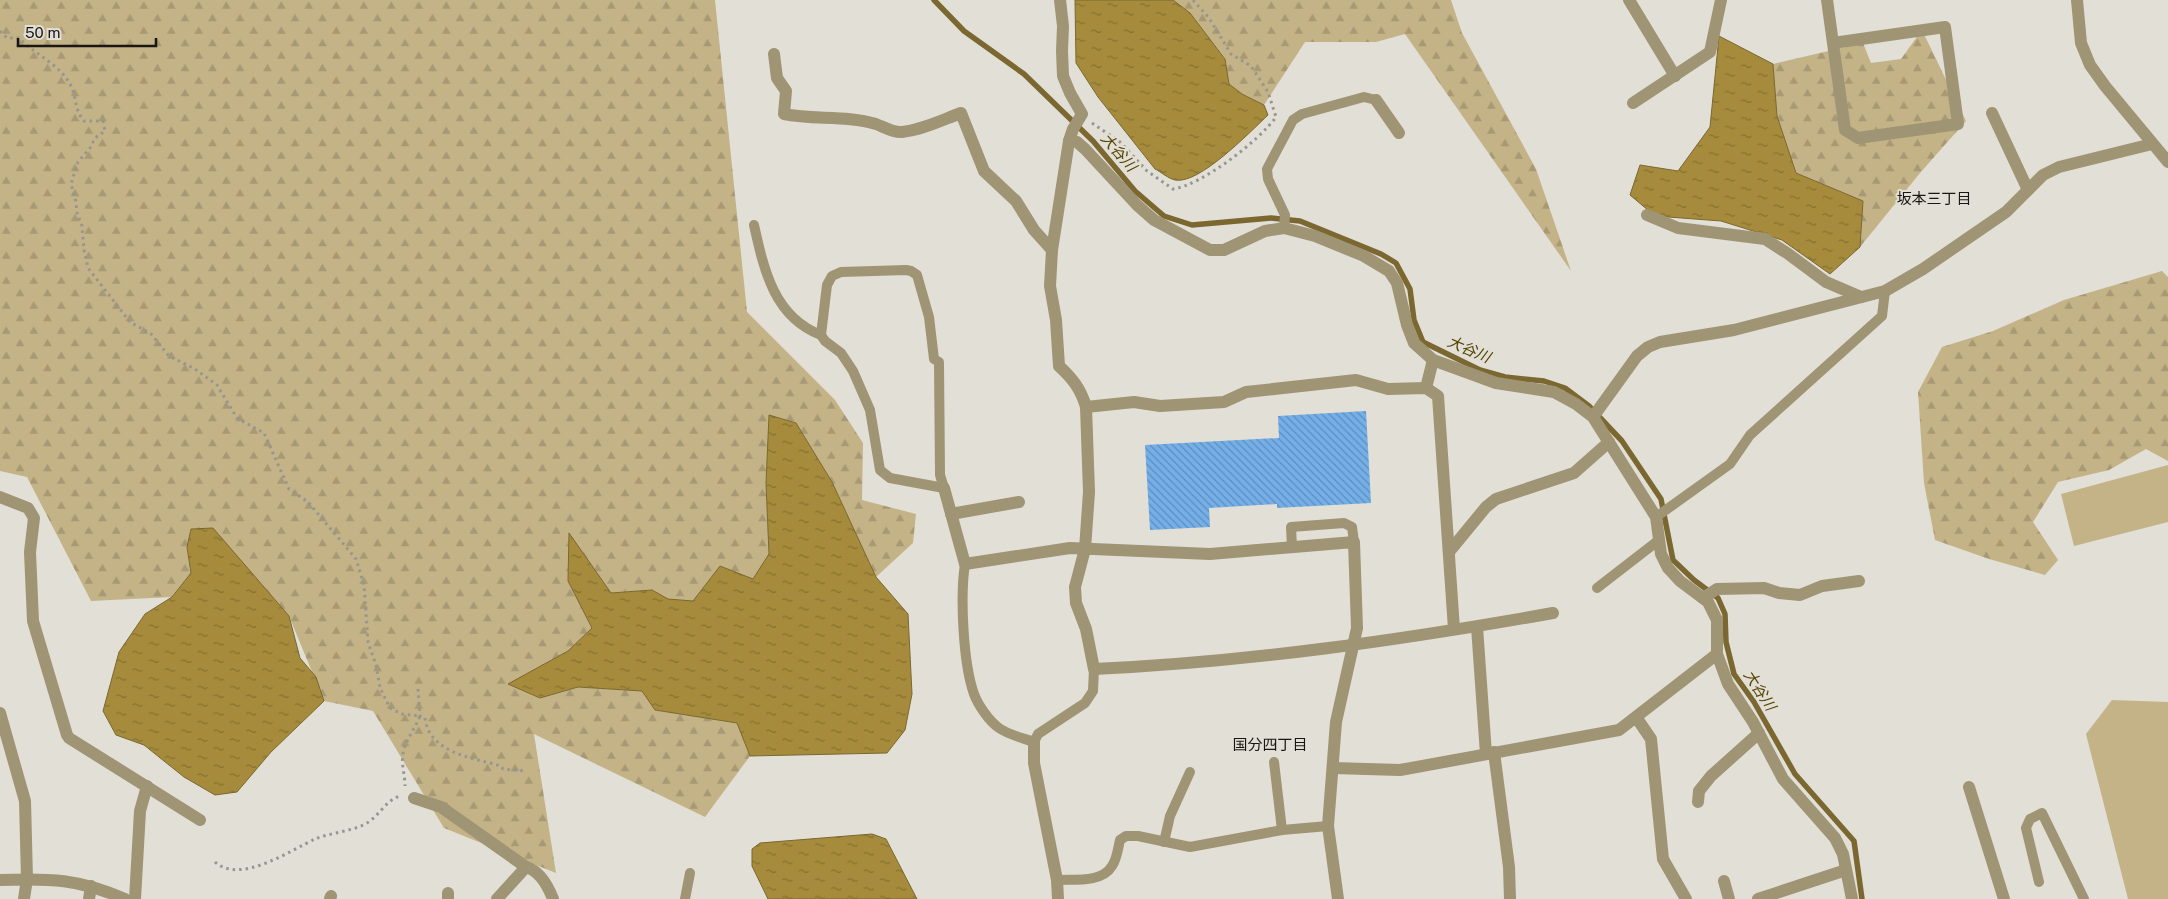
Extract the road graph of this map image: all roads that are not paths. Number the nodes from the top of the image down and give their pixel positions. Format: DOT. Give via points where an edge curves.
graph roads {
  1 [pos="1060,0"];
  2 [pos="1629,0"];
  3 [pos="1721,0"];
  4 [pos="1827,0"];
  5 [pos="2077,0"];
  6 [pos="1833,43"];
  7 [pos="774,54"];
  8 [pos="1674,76"];
  9 [pos="1376,100"];
  10 [pos="1633,103"];
  11 [pos="1992,114"];
  12 [pos="1399,133"];
  13 [pos="1069,141"];
  14 [pos="2152,144"];
  15 [pos="2166,159"];
  16 [pos="2028,190"];
  17 [pos="1647,215"];
  18 [pos="754,226"];
  19 [pos="1284,228"];
  20 [pos="1052,250"];
  21 [pos="1885,291"];
  22 [pos="1861,297"];
  23 [pos="821,335"];
  24 [pos="1433,360"];
  25 [pos="1426,388"];
  26 [pos="1086,407"];
  27 [pos="1593,417"];
  28 [pos="1609,442"];
  29 [pos="944,488"];
  30 [pos="0,498"];
  31 [pos="1019,502"];
  32 [pos="951,514"];
  33 [pos="1656,516"];
  34 [pos="1659,540"];
  35 [pos="1354,542"];
  36 [pos="1292,547"];
  37 [pos="1085,549"];
  38 [pos="1449,552"];
  39 [pos="965,564"];
  40 [pos="1859,581"];
  41 [pos="1597,588"];
  42 [pos="1703,598"];
  43 [pos="1553,613"];
  44 [pos="1477,626"];
  45 [pos="1454,629"];
  46 [pos="1354,644"];
  47 [pos="1717,654"];
  48 [pos="1094,669"];
  49 [pos="0,714"];
  50 [pos="1636,717"];
  51 [pos="1759,733"];
  52 [pos="1034,742"];
  53 [pos="1490,753"];
  54 [pos="1274,762"];
  55 [pos="1332,768"];
  56 [pos="1190,772"];
  57 [pos="147,786"];
  58 [pos="1969,787"];
  59 [pos="410,796"];
  60 [pos="1698,802"];
  61 [pos="200,820"];
  62 [pos="1328,826"];
  63 [pos="1282,830"];
  64 [pos="1164,842"];
  65 [pos="526,867"];
  66 [pos="1846,870"];
  67 [pos="690,873"];
  68 [pos="27,879"];
  69 [pos="0,880"];
  70 [pos="1057,880"];
  71 [pos="1724,881"];
  72 [pos="2039,882"];
  73 [pos="91,886"];
  74 [pos="24,899"];
  75 [pos="89,899"];
  76 [pos="125,899"];
  77 [pos="135,899"];
  78 [pos="497,899"];
  79 [pos="553,899"];
  80 [pos="685,899"];
  81 [pos="1058,899"];
  82 [pos="1338,899"];
  83 [pos="1510,899"];
  84 [pos="1686,899"];
  85 [pos="1729,899"];
  86 [pos="1758,899"];
  87 [pos="1852,899"];
  88 [pos="2004,899"];
  89 [pos="2084,899"];
  1 -- 13 [label="street" via="1063,76 1082,114"];
  2 -- 8 [label="street"];
  3 -- 8 [label="street" via="1710,52"];
  4 -- 6 [label="street"];
  5 -- 14 [label="street" via="2081,43 2090,65"];
  6 -- 6 [label="street" via="1845,130 1858,138 1958,124 1945,27"];
  7 -- 20 [label="street" via="777,78 786,91 784,114 875,124 899,133 961,114 984,171 1016,201 1034,230"];
  8 -- 10 [label="street"];
  9 -- 12 [label="street"];
  9 -- 19 [label="lane" via="1364,97 1302,114 1293,120 1267,169 1268,179 1284,215"];
  11 -- 16 [label="street"];
  13 -- 19 [label="street" via="1077,142 1085,149 1154,220 1210,250 1224,250 1265,231"];
  13 -- 20 [label="street"];
  14 -- 15 [label="street"];
  14 -- 16 [label="street" via="2059,167 2043,175"];
  16 -- 21 [label="street" via="2006,212 1961,244"];
  17 -- 22 [label="street" via="1678,228 1765,239 1826,282"];
  18 -- 23 [label="lane" via="771,286 792,319"];
  19 -- 24 [label="street" via="1315,236 1364,256 1389,271 1397,283 1414,343"];
  20 -- 26 [label="street" via="1050,286 1059,366 1073,379"];
  21 -- 22 [label="street"];
  21 -- 33 [label="lane" via="1882,316 1750,435 1730,464"];
  22 -- 27 [label="street" via="1734,330 1660,342 1648,347 1636,356"];
  23 -- 29 [label="lane" via="853,371 870,410 880,470 890,478"];
  23 -- 29 [label="lane" via="827,285 832,276 841,272 906,270 917,276 929,317 934,360 939,362 941,372 940,475"];
  24 -- 25 [label="street"];
  24 -- 27 [label="street" via="1496,383 1554,392"];
  25 -- 26 [label="street" via="1388,389 1356,380 1246,392 1224,402 1160,406 1134,402"];
  25 -- 38 [label="street" via="1438,396"];
  26 -- 37 [label="street" via="1089,492"];
  27 -- 28 [label="street"];
  28 -- 33 [label="street"];
  28 -- 38 [label="street" via="1574,473 1496,499"];
  29 -- 32 [label="street"];
  30 -- 57 [label="street" via="28,508 34,518 30,552 33,621 67,735"];
  31 -- 32 [label="street"];
  32 -- 39 [label="street"];
  33 -- 34 [label="street"];
  34 -- 41 [label="lane"];
  34 -- 42 [label="street" via="1668,568"];
  35 -- 36 [label="street"];
  35 -- 36 [label="lane" via="1352,527 1344,523 1291,527"];
  35 -- 46 [label="street" via="1357,628"];
  36 -- 37 [label="street" via="1210,554"];
  37 -- 39 [label="street" via="1070,548"];
  37 -- 48 [label="street" via="1075,594"];
  38 -- 45 [label="street"];
  39 -- 52 [label="lane" via="962,584 964,626 974,695 998,727"];
  40 -- 42 [label="street" via="1822,586 1800,595 1764,588 1717,589"];
  42 -- 47 [label="street" via="1717,620"];
  43 -- 44 [label="street"];
  44 -- 45 [label="street"];
  44 -- 53 [label="street"];
  45 -- 46 [label="street" via="1398,640"];
  46 -- 48 [label="street" via="1199,664"];
  46 -- 55 [label="street" via="1336,722"];
  47 -- 50 [label="street"];
  47 -- 51 [label="street" via="1728,684"];
  48 -- 52 [label="lane" via="1092,691 1086,703 1038,734"];
  49 -- 68 [label="street" via="25,801"];
  50 -- 53 [label="street" via="1619,730"];
  50 -- 84 [label="street" via="1650,739 1663,859"];
  51 -- 60 [label="street" via="1711,776 1699,791"];
  51 -- 66 [label="street" via="1783,779 1835,838"];
  52 -- 70 [label="street" via="1034,763"];
  53 -- 55 [label="street" via="1400,770"];
  53 -- 83 [label="street" via="1509,867"];
  54 -- 63 [label="lane"];
  55 -- 62 [label="street"];
  56 -- 64 [label="lane" via="1170,816"];
  57 -- 61 [label="street"];
  57 -- 77 [label="street" via="140,811"];
  58 -- 88 [label="street"];
  59 -- 65 [label="street" via="441,807"];
  62 -- 63 [label="lane"];
  62 -- 82 [label="street"];
  63 -- 64 [label="lane" via="1190,847"];
  64 -- 70 [label="lane" via="1126,836 1120,840 1112,866 1104,875"];
  65 -- 78 [label="street"];
  65 -- 79 [label="street" via="543,881"];
  66 -- 86 [label="street"];
  66 -- 87 [label="street"];
  67 -- 80 [label="lane"];
  68 -- 69 [label="street"];
  68 -- 73 [label="street" via="67,880"];
  68 -- 74 [label="street"];
  70 -- 81 [label="street"];
  71 -- 85 [label="street"];
  72 -- 89 [label="lane" via="2026,828 2030,819 2042,813"];
  73 -- 75 [label="street"];
  73 -- 76 [label="street"];
}
